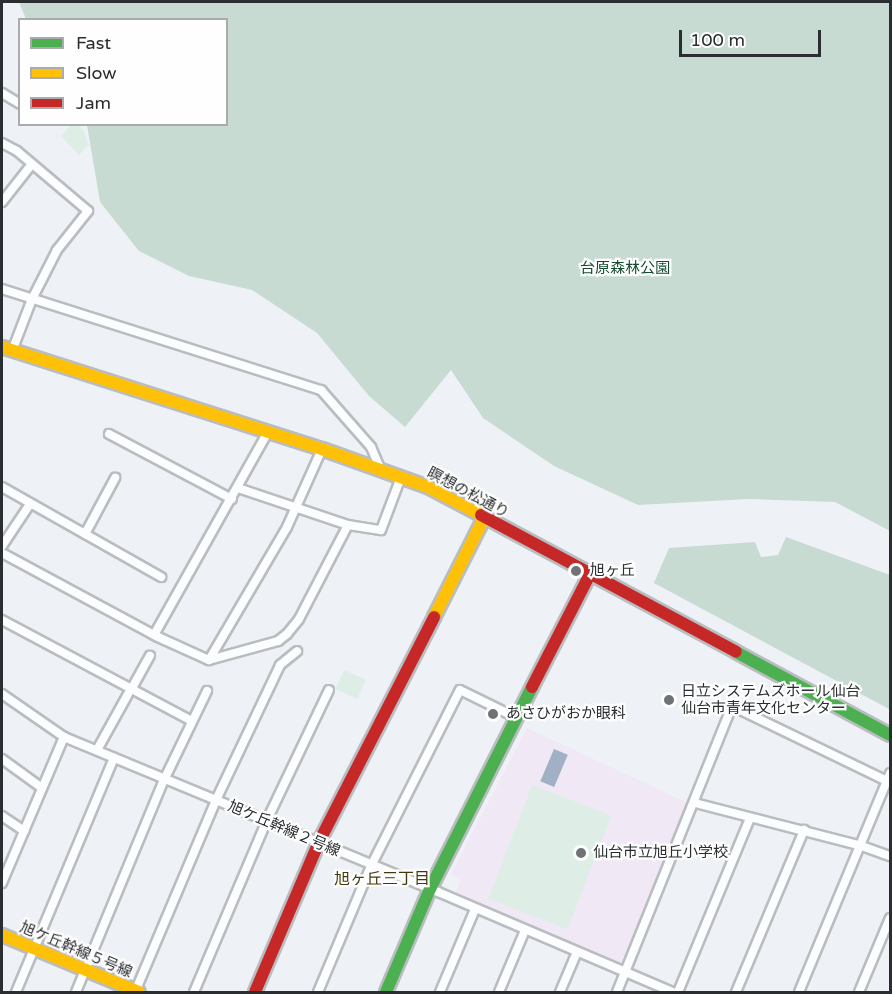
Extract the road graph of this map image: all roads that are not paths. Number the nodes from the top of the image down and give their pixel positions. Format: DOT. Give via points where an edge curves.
graph roads {
  1 [pos="2,93"];
  2 [pos="18,104"];
  3 [pos="2,143"];
  4 [pos="32,164"];
  5 [pos="2,202"];
  6 [pos="2,289"];
  7 [pos="32,299"];
  8 [pos="6,351"];
  9 [pos="268,432"];
  10 [pos="109,434"];
  11 [pos="322,449"];
  12 [pos="380,468"];
  13 [pos="401,477"];
  14 [pos="116,478"];
  15 [pos="2,487"];
  16 [pos="238,488"];
  17 [pos="231,499"];
  18 [pos="30,504"];
  19 [pos="296,507"];
  20 [pos="484,518"];
  21 [pos="348,525"];
  22 [pos="85,534"];
  23 [pos="2,546"];
  24 [pos="2,553"];
  25 [pos="590,574"];
  26 [pos="161,577"];
  27 [pos="2,620"];
  28 [pos="154,635"];
  29 [pos="297,651"];
  30 [pos="150,656"];
  31 [pos="209,660"];
  32 [pos="329,690"];
  33 [pos="130,691"];
  34 [pos="207,691"];
  35 [pos="2,694"];
  36 [pos="515,717"];
  37 [pos="192,722"];
  38 [pos="891,735"];
  39 [pos="64,737"];
  40 [pos="97,750"];
  41 [pos="114,758"];
  42 [pos="2,759"];
  43 [pos="889,777"];
  44 [pos="164,780"];
  45 [pos="42,788"];
  46 [pos="216,800"];
  47 [pos="695,803"];
  48 [pos="2,816"];
  49 [pos="750,818"];
  50 [pos="266,822"];
  51 [pos="804,830"];
  52 [pos="24,831"];
  53 [pos="318,844"];
  54 [pos="859,845"];
  55 [pos="891,856"];
  56 [pos="371,866"];
  57 [pos="2,883"];
  58 [pos="430,889"];
  59 [pos="475,909"];
  60 [pos="891,918"];
  61 [pos="525,930"];
  62 [pos="2,935"];
  63 [pos="34,948"];
  64 [pos="577,952"];
  65 [pos="85,970"];
  66 [pos="624,973"];
  67 [pos="136,992"];
  68 [pos="16,993"];
  69 [pos="76,993"];
  70 [pos="194,993"];
  71 [pos="255,993"];
  72 [pos="318,993"];
  73 [pos="386,993"];
  74 [pos="440,993"];
  75 [pos="499,993"];
  76 [pos="560,993"];
  77 [pos="616,993"];
  78 [pos="672,993"];
  79 [pos="678,993"];
  80 [pos="736,993"];
  81 [pos="799,993"];
  82 [pos="859,993"];
  1 -- 2 [label="street"];
  3 -- 4 [label="street"];
  4 -- 5 [label="street"];
  4 -- 7 [label="street" via="88,211 57,250"];
  6 -- 7 [label="street"];
  7 -- 8 [label="street"];
  7 -- 12 [label="street" via="321,390 371,447"];
  8 -- 9 [label="street, 瞑想の松通り"];
  9 -- 11 [label="street, 瞑想の松通り"];
  9 -- 16 [label="street"];
  10 -- 17 [label="street"];
  11 -- 12 [label="street, 瞑想の松通り"];
  11 -- 19 [label="street"];
  12 -- 13 [label="street, 瞑想の松通り"];
  13 -- 20 [label="street, 瞑想の松通り" via="435,490"];
  13 -- 21 [label="street" via="381,530"];
  14 -- 22 [label="street"];
  15 -- 18 [label="street"];
  16 -- 17 [label="street"];
  16 -- 19 [label="street"];
  17 -- 28 [label="street"];
  18 -- 22 [label="street"];
  18 -- 23 [label="street"];
  19 -- 21 [label="street"];
  19 -- 31 [label="street"];
  20 -- 25 [label="street, 瞑想の松通り"];
  20 -- 53 [label="street"];
  21 -- 31 [label="street" via="299,619 287,634 278,641"];
  22 -- 26 [label="street"];
  24 -- 28 [label="street"];
  25 -- 36 [label="street"];
  25 -- 38 [label="street, 瞑想の松通り"];
  27 -- 33 [label="street"];
  28 -- 31 [label="street"];
  29 -- 46 [label="street" via="280,664"];
  30 -- 33 [label="street"];
  32 -- 50 [label="street"];
  33 -- 37 [label="street"];
  33 -- 40 [label="street"];
  34 -- 37 [label="street"];
  35 -- 39 [label="street, 旭ケ丘幹線２号線"];
  36 -- 56 [label="street" via="460,690"];
  36 -- 58 [label="street"];
  37 -- 44 [label="street"];
  39 -- 40 [label="street, 旭ケ丘幹線２号線"];
  39 -- 45 [label="street"];
  40 -- 41 [label="street, 旭ケ丘幹線２号線"];
  41 -- 44 [label="street, 旭ケ丘幹線２号線"];
  41 -- 63 [label="street"];
  42 -- 45 [label="street"];
  43 -- 47 [label="street" via="732,706"];
  43 -- 54 [label="street"];
  44 -- 46 [label="street, 旭ケ丘幹線２号線"];
  44 -- 65 [label="street"];
  45 -- 52 [label="street"];
  46 -- 50 [label="street, 旭ケ丘幹線２号線"];
  46 -- 67 [label="street"];
  47 -- 49 [label="street"];
  47 -- 66 [label="street"];
  48 -- 52 [label="street"];
  49 -- 51 [label="street"];
  49 -- 79 [label="street"];
  50 -- 53 [label="street, 旭ケ丘幹線２号線"];
  50 -- 70 [label="street"];
  51 -- 54 [label="street"];
  51 -- 80 [label="street"];
  52 -- 57 [label="street"];
  53 -- 56 [label="street, 旭ケ丘幹線２号線"];
  53 -- 71 [label="street"];
  54 -- 55 [label="street"];
  54 -- 81 [label="street"];
  56 -- 58 [label="street, 旭ケ丘幹線２号線"];
  56 -- 72 [label="street"];
  58 -- 59 [label="street, 旭ケ丘幹線２号線"];
  58 -- 73 [label="street"];
  59 -- 61 [label="street, 旭ケ丘幹線２号線"];
  59 -- 74 [label="street"];
  60 -- 82 [label="street"];
  61 -- 64 [label="street, 旭ケ丘幹線２号線"];
  61 -- 75 [label="street"];
  62 -- 63 [label="street, 旭ケ丘幹線５号線"];
  63 -- 65 [label="street, 旭ケ丘幹線５号線"];
  63 -- 68 [label="street"];
  64 -- 66 [label="street, 旭ケ丘幹線２号線"];
  64 -- 76 [label="street"];
  65 -- 67 [label="street, 旭ケ丘幹線５号線"];
  65 -- 69 [label="street"];
  66 -- 77 [label="street"];
  66 -- 78 [label="street, 旭ケ丘幹線２号線"];
}
